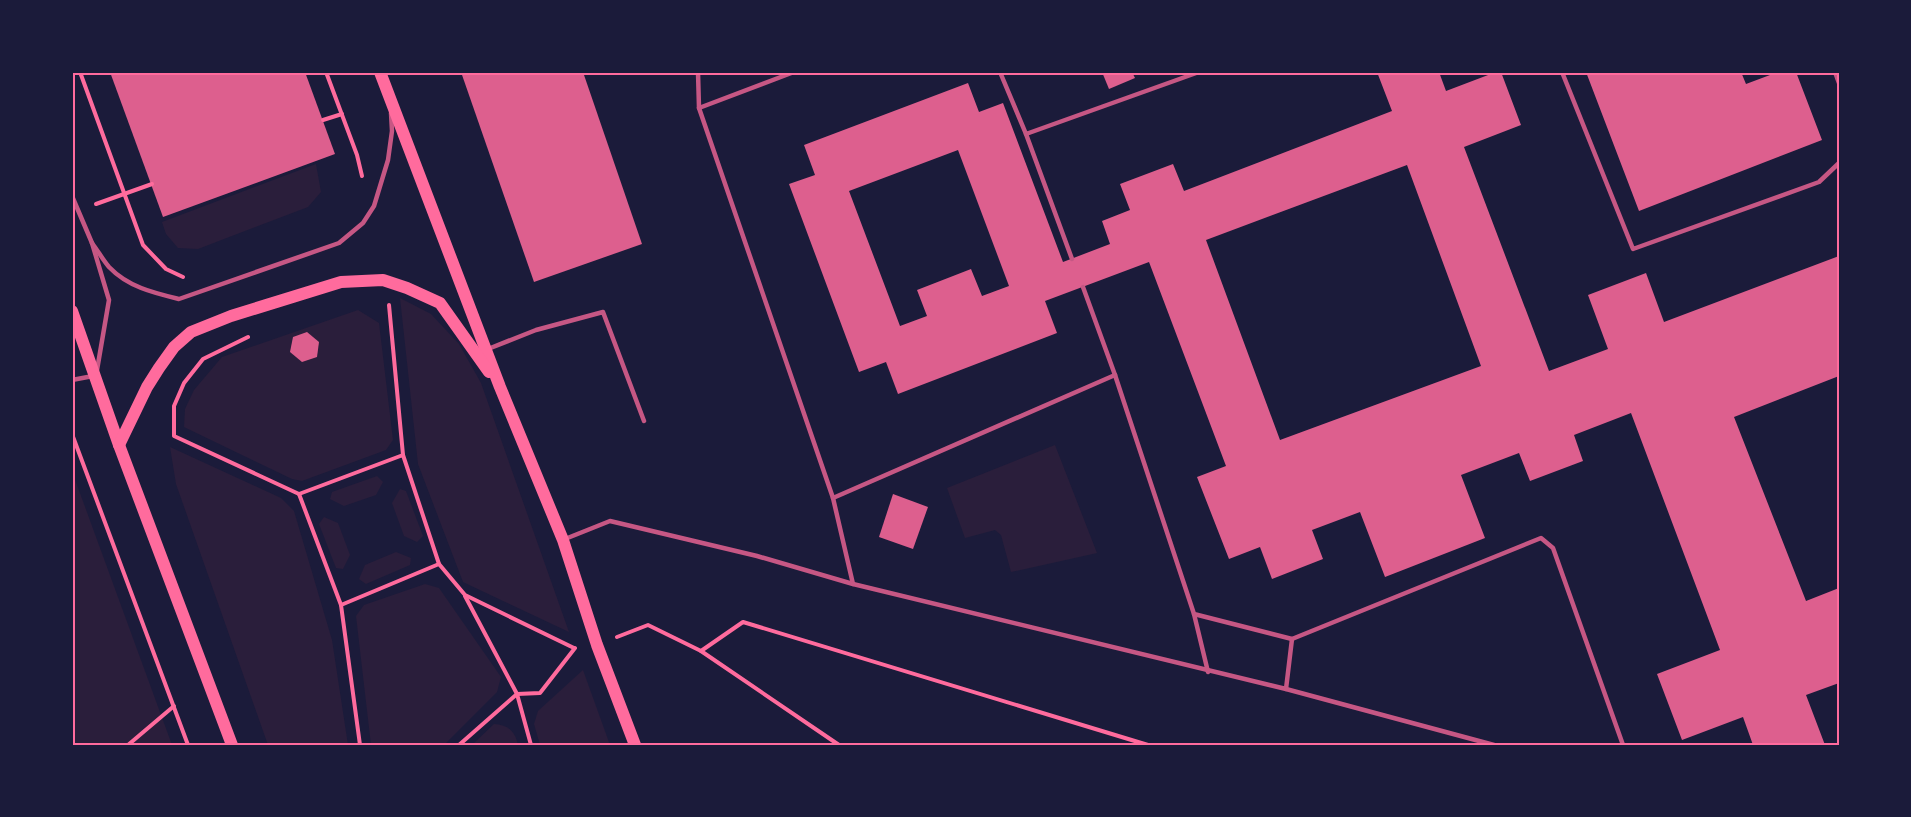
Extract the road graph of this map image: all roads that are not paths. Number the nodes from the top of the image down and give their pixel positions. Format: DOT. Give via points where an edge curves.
graph roads {
  1 [pos="380,72"];
  2 [pos="698,72"];
  3 [pos="794,72"];
  4 [pos="1000,72"];
  5 [pos="1199,72"];
  6 [pos="1562,72"];
  7 [pos="1835,72"];
  8 [pos="1839,83"];
  9 [pos="391,101"];
  10 [pos="699,108"];
  11 [pos="1026,134"];
  12 [pos="1839,163"];
  13 [pos="72,196"];
  14 [pos="92,243"];
  15 [pos="1072,259"];
  16 [pos="1083,287"];
  17 [pos="72,311"];
  18 [pos="485,350"];
  19 [pos="1115,375"];
  20 [pos="96,376"];
  21 [pos="72,380"];
  22 [pos="500,387"];
  23 [pos="644,421"];
  24 [pos="119,445"];
  25 [pos="832,498"];
  26 [pos="562,540"];
  27 [pos="853,584"];
  28 [pos="1194,614"];
  29 [pos="1292,639"];
  30 [pos="1208,672"];
  31 [pos="1286,689"];
  32 [pos="232,745"];
  33 [pos="634,745"];
  34 [pos="1494,745"];
  35 [pos="1623,745"];
  1 -- 9 [label="main road"];
  2 -- 10 [label="lane"];
  3 -- 10 [label="lane"];
  4 -- 11 [label="lane"];
  5 -- 11 [label="lane"];
  6 -- 12 [label="lane" via="1633,249 1819,182"];
  7 -- 8 [label="lane"];
  9 -- 14 [label="lane" via="388,160 374,206 363,223 339,243 179,299 131,284 109,267"];
  9 -- 18 [label="main road"];
  10 -- 25 [label="lane"];
  11 -- 15 [label="lane"];
  13 -- 14 [label="lane"];
  14 -- 20 [label="lane" via="109,300"];
  16 -- 19 [label="lane"];
  17 -- 20 [label="main road"];
  18 -- 22 [label="main road"];
  18 -- 23 [label="lane" via="536,330 603,312"];
  19 -- 25 [label="lane"];
  19 -- 28 [label="lane"];
  20 -- 21 [label="lane"];
  20 -- 24 [label="main road"];
  22 -- 24 [label="main road" via="440,303 382,280 341,282 191,332 174,347 147,387"];
  22 -- 26 [label="main road"];
  24 -- 32 [label="main road"];
  25 -- 27 [label="lane"];
  26 -- 27 [label="lane" via="610,521 757,556"];
  26 -- 33 [label="main road"];
  27 -- 30 [label="lane"];
  28 -- 29 [label="lane"];
  28 -- 30 [label="lane"];
  29 -- 31 [label="lane"];
  29 -- 35 [label="lane" via="1541,538 1553,548"];
  30 -- 31 [label="lane"];
  31 -- 34 [label="lane"];
}
